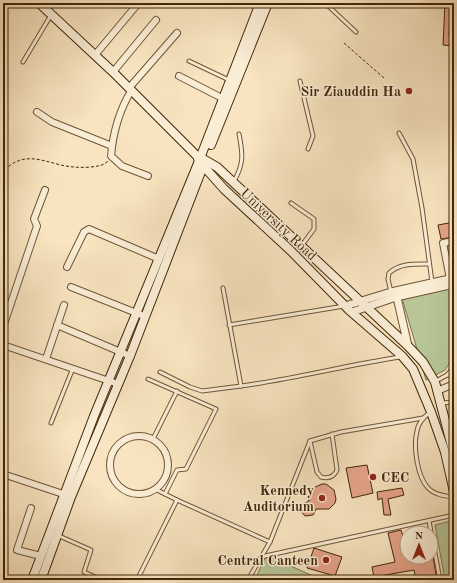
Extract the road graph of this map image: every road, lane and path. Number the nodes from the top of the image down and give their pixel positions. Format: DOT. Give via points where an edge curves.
graph roads {
  1 [pos="39,3"];
  2 [pos="260,3"];
  3 [pos="268,3"];
  4 [pos="325,3"];
  5 [pos="136,6"];
  6 [pos="52,15"];
  7 [pos="156,20"];
  8 [pos="356,32"];
  9 [pos="177,33"];
  10 [pos="344,43"];
  11 [pos="95,56"];
  12 [pos="189,61"];
  13 [pos="23,62"];
  14 [pos="112,72"];
  15 [pos="179,76"];
  16 [pos="384,78"];
  17 [pos="229,80"];
  18 [pos="300,81"];
  19 [pos="130,90"];
  20 [pos="222,98"];
  21 [pos="37,112"];
  22 [pos="399,132"];
  23 [pos="239,134"];
  24 [pos="112,146"];
  25 [pos="308,149"];
  26 [pos="111,156"];
  27 [pos="201,160"];
  28 [pos="148,176"];
  29 [pos="3,177"];
  30 [pos="233,182"];
  31 [pos="45,190"];
  32 [pos="291,203"];
  33 [pos="454,240"];
  34 [pos="301,246"];
  35 [pos="159,260"];
  36 [pos="429,264"];
  37 [pos="67,267"];
  38 [pos="453,280"];
  39 [pos="432,282"];
  40 [pos="71,287"];
  41 [pos="223,288"];
  42 [pos="394,293"];
  43 [pos="360,300"];
  44 [pos="64,305"];
  45 [pos="345,306"];
  46 [pos="366,306"];
  47 [pos="352,312"];
  48 [pos="136,313"];
  49 [pos="144,316"];
  50 [pos="57,325"];
  51 [pos="229,326"];
  52 [pos="3,327"];
  53 [pos="3,345"];
  54 [pos="410,348"];
  55 [pos="120,351"];
  56 [pos="130,356"];
  57 [pos="402,356"];
  58 [pos="46,359"];
  59 [pos="454,367"];
  60 [pos="73,368"];
  61 [pos="160,372"];
  62 [pos="447,375"];
  63 [pos="454,375"];
  64 [pos="148,379"];
  65 [pos="109,381"];
  66 [pos="435,382"];
  67 [pos="118,384"];
  68 [pos="454,384"];
  69 [pos="241,386"];
  70 [pos="177,391"];
  71 [pos="437,391"];
  72 [pos="454,402"];
  73 [pos="440,404"];
  74 [pos="432,412"];
  75 [pos="423,418"];
  76 [pos="51,423"];
  77 [pos="332,434"];
  78 [pos="153,439"];
  79 [pos="310,441"];
  80 [pos="454,451"];
  81 [pos="3,474"];
  82 [pos="155,489"];
  83 [pos="454,492"];
  84 [pos="63,494"];
  85 [pos="165,494"];
  86 [pos="454,497"];
  87 [pos="177,500"];
  88 [pos="31,508"];
  89 [pos="454,516"];
  90 [pos="429,521"];
  91 [pos="57,535"];
  92 [pos="270,542"];
  93 [pos="41,556"];
  94 [pos="260,559"];
  95 [pos="138,576"];
  96 [pos="32,580"];
  97 [pos="41,580"];
  98 [pos="102,580"];
  99 [pos="248,580"];
  100 [pos="440,580"];
  1 -- 6 [label="main road, University Road"];
  2 -- 17 [label="main road"];
  3 -- 27 [label="main road"];
  4 -- 8 [label="lane"];
  5 -- 11 [label="street"];
  6 -- 11 [label="main road, University Road"];
  6 -- 13 [label="lane"];
  7 -- 14 [label="street"];
  9 -- 19 [label="street"];
  10 -- 16 [label="path"];
  11 -- 14 [label="main road, University Road"];
  12 -- 17 [label="lane"];
  14 -- 19 [label="main road, University Road"];
  15 -- 20 [label="street"];
  17 -- 20 [label="main road"];
  18 -- 25 [label="lane" via="313,136"];
  19 -- 24 [label="street"];
  19 -- 27 [label="main road, University Road"];
  20 -- 27 [label="main road"];
  21 -- 24 [label="street" via="52,122"];
  22 -- 36 [label="lane" via="413,159"];
  23 -- 30 [label="lane" via="242,150 241,168"];
  24 -- 26 [label="street"];
  26 -- 28 [label="street" via="122,166"];
  26 -- 29 [label="path" via="103,165 77,168 43,159 22,159 11,164"];
  27 -- 30 [label="main road" via="217,167"];
  27 -- 35 [label="main road"];
  27 -- 45 [label="main road, University Road" via="224,190 290,250"];
  27 -- 49 [label="main road"];
  30 -- 34 [label="main road"];
  31 -- 52 [label="street" via="34,219 38,226"];
  32 -- 34 [label="lane" via="314,219 314,229"];
  33 -- 38 [label="street" via="443,243"];
  34 -- 43 [label="main road"];
  35 -- 37 [label="street" via="89,230 84,232"];
  35 -- 48 [label="main road"];
  36 -- 39 [label="lane"];
  36 -- 42 [label="lane" via="403,266 389,273 388,279"];
  38 -- 39 [label="street"];
  38 -- 42 [label="street"];
  39 -- 42 [label="street"];
  40 -- 48 [label="street"];
  41 -- 51 [label="lane"];
  42 -- 43 [label="street"];
  42 -- 46 [label="street"];
  42 -- 54 [label="street"];
  43 -- 45 [label="street"];
  43 -- 46 [label="main road"];
  44 -- 50 [label="street"];
  45 -- 47 [label="main road, University Road"];
  45 -- 51 [label="lane"];
  46 -- 47 [label="street"];
  46 -- 54 [label="main road"];
  47 -- 57 [label="main road, University Road"];
  48 -- 49 [label="street"];
  48 -- 55 [label="main road"];
  49 -- 56 [label="main road"];
  50 -- 55 [label="street"];
  50 -- 58 [label="street"];
  51 -- 69 [label="lane"];
  53 -- 58 [label="street"];
  54 -- 57 [label="street"];
  54 -- 66 [label="main road" via="423,362"];
  55 -- 56 [label="street"];
  55 -- 65 [label="main road"];
  56 -- 67 [label="main road"];
  57 -- 69 [label="lane"];
  57 -- 74 [label="main road, University Road" via="413,369"];
  58 -- 60 [label="street"];
  59 -- 62 [label="lane"];
  60 -- 65 [label="street"];
  60 -- 76 [label="lane"];
  61 -- 69 [label="lane" via="202,391"];
  62 -- 63 [label="lane"];
  62 -- 66 [label="lane"];
  64 -- 70 [label="lane"];
  65 -- 67 [label="street"];
  65 -- 84 [label="main road"];
  66 -- 71 [label="main road"];
  67 -- 91 [label="main road"];
  68 -- 71 [label="street"];
  70 -- 78 [label="lane"];
  70 -- 85 [label="lane" via="216,408 186,469 177,470"];
  71 -- 73 [label="main road"];
  72 -- 73 [label="lane"];
  73 -- 80 [label="main road"];
  74 -- 75 [label="lane"];
  74 -- 83 [label="main road, University Road"];
  75 -- 77 [label="lane"];
  75 -- 86 [label="lane" via="417,430 418,469 428,487 441,496"];
  77 -- 79 [label="lane"];
  77 -- 79 [label="lane" via="337,470 336,474 329,478 321,477 317,472"];
  78 -- 82 [label="street" via="167,454 169,466"];
  78 -- 82 [label="street" via="139,435 128,438 118,444 111,454 109,465 111,476 117,486 127,493 138,495 150,493"];
  79 -- 92 [label="lane"];
  81 -- 84 [label="street"];
  82 -- 85 [label="lane"];
  84 -- 93 [label="main road"];
  85 -- 87 [label="lane"];
  87 -- 92 [label="lane"];
  87 -- 95 [label="lane"];
  88 -- 93 [label="street" via="17,550"];
  89 -- 90 [label="lane"];
  90 -- 94 [label="lane"];
  90 -- 100 [label="lane"];
  91 -- 97 [label="main road"];
  91 -- 98 [label="lane" via="91,550 84,572"];
  92 -- 94 [label="lane"];
  93 -- 96 [label="main road"];
  94 -- 99 [label="lane"];
}
